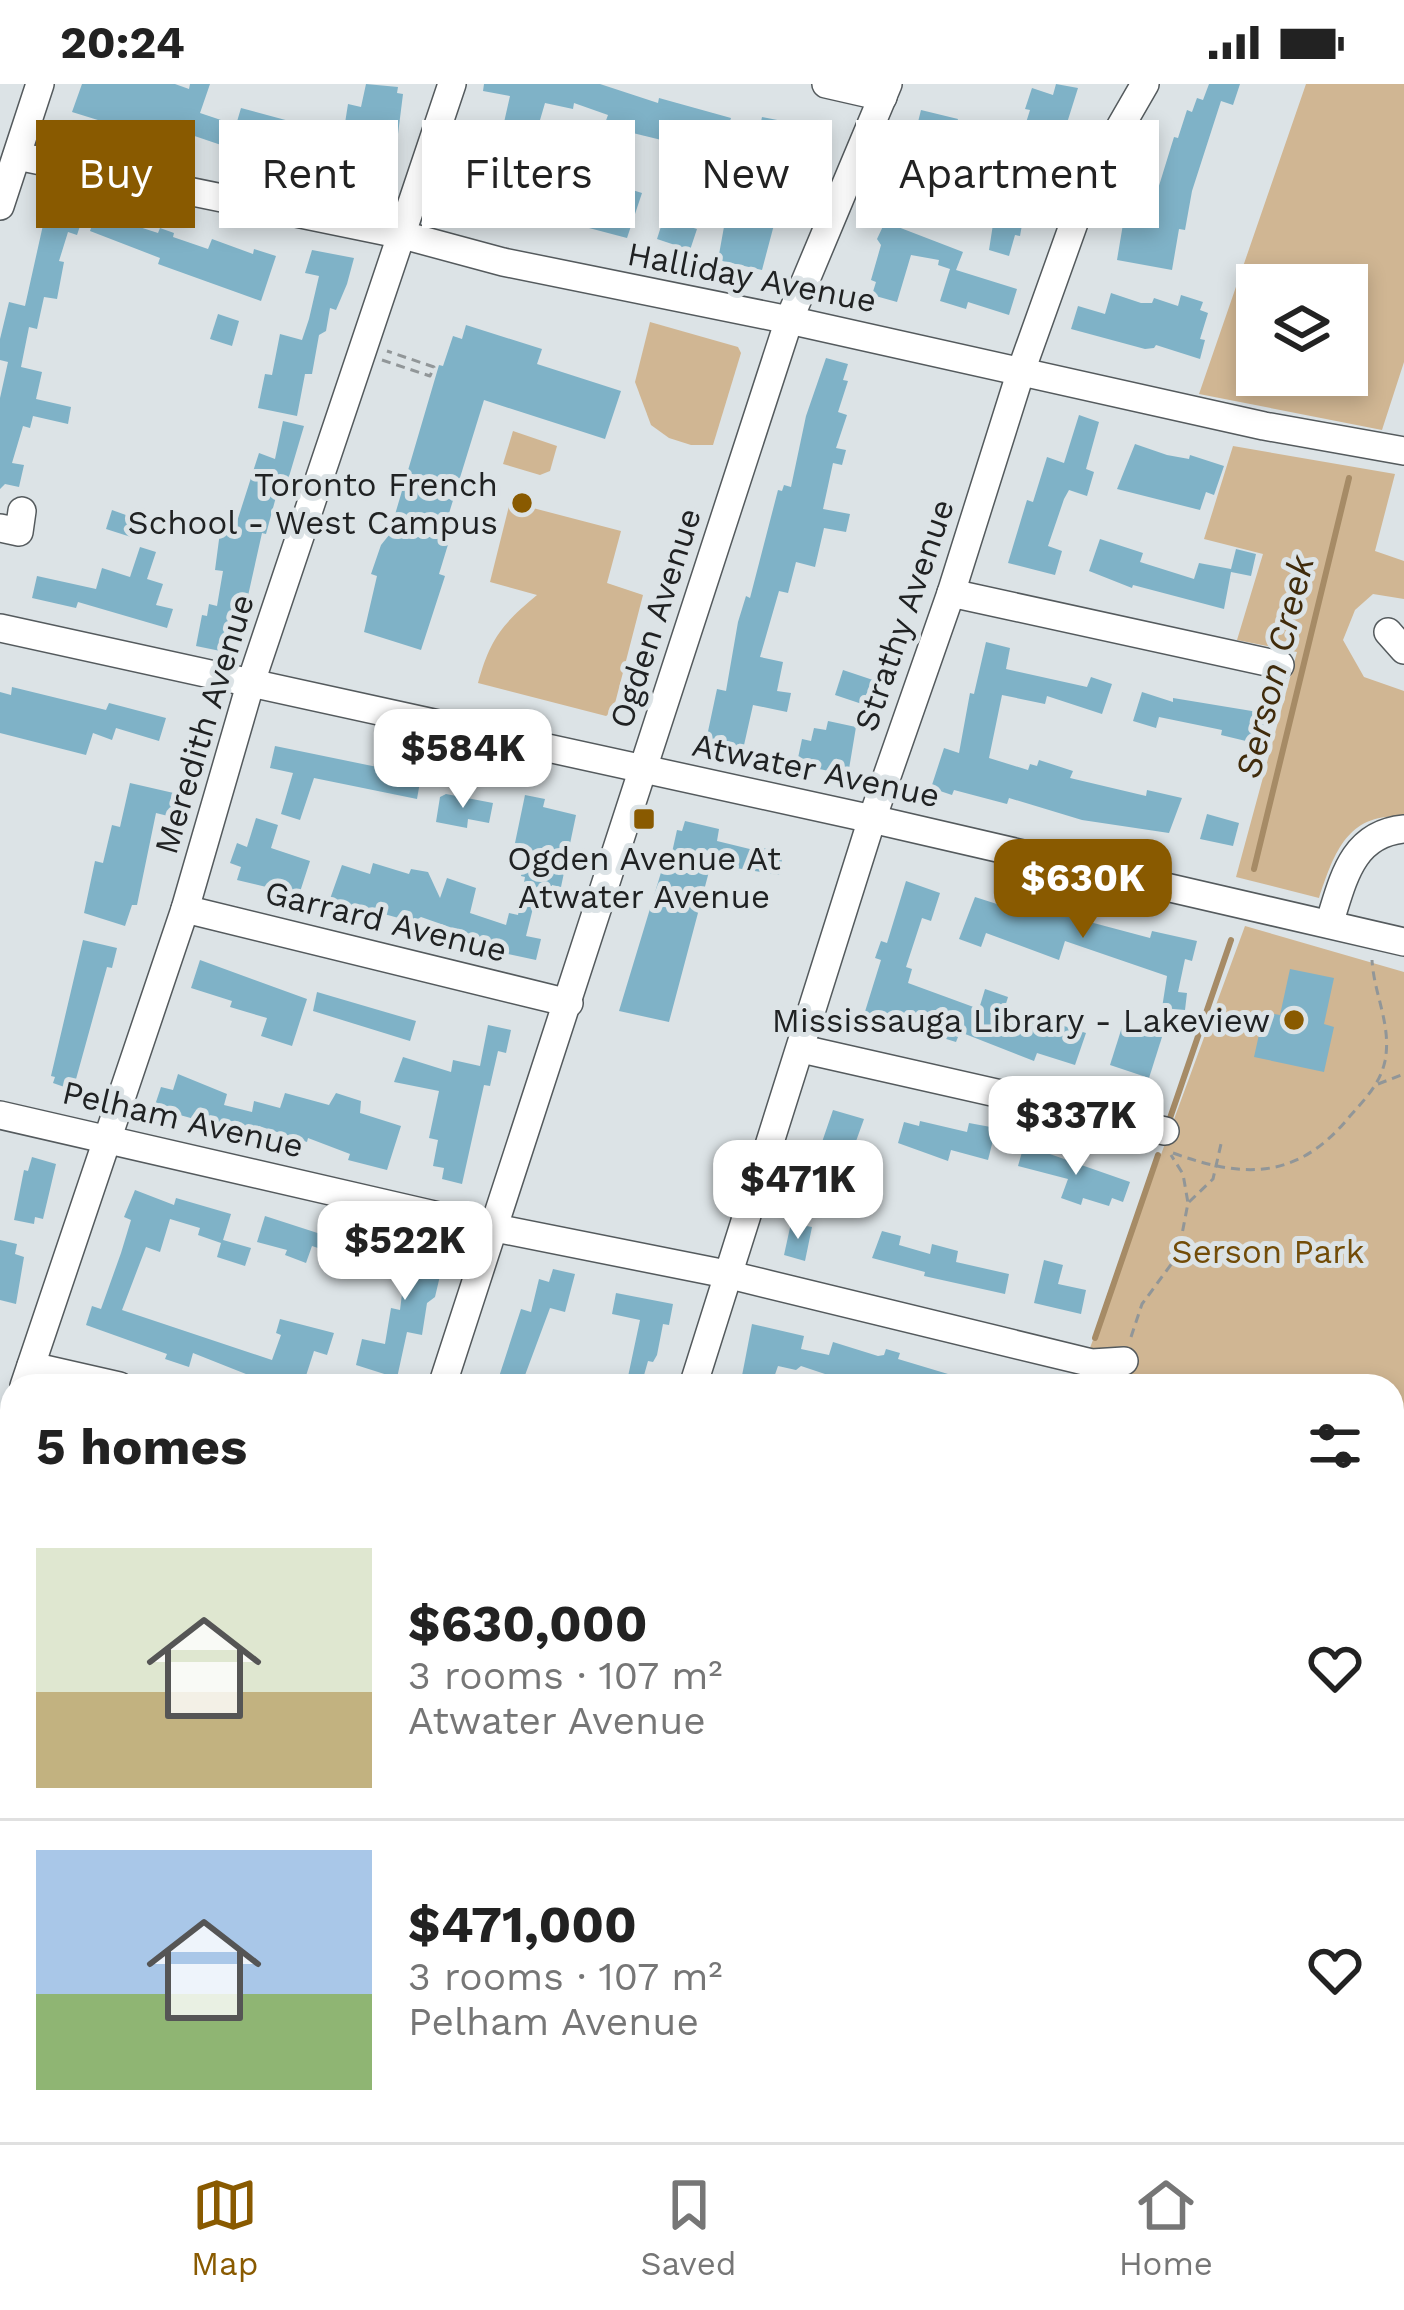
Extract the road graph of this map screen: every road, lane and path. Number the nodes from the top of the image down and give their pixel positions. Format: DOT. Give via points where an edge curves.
graph roads {
  1 [pos="40,84"];
  2 [pos="452,84"];
  3 [pos="826,84"];
  4 [pos="1145,84"];
  5 [pos="886,90"];
  6 [pos="16,156"];
  7 [pos="0,206"];
  8 [pos="403,236"];
  9 [pos="790,320"];
  10 [pos="365,349"];
  11 [pos="1021,371"];
  12 [pos="1404,451"];
  13 [pos="951,593"];
  14 [pos="0,628"];
  15 [pos="1280,665"];
  16 [pos="250,685"];
  17 [pos="643,768"];
  18 [pos="872,819"];
  19 [pos="1404,829"];
  20 [pos="185,909"];
  21 [pos="1329,924"];
  22 [pos="1404,942"];
  23 [pos="1372,958"];
  24 [pos="569,1003"];
  25 [pos="802,1049"];
  26 [pos="1404,1074"];
  27 [pos="1377,1084"];
  28 [pos="0,1115"];
  29 [pos="1165,1131"];
  30 [pos="109,1138"];
  31 [pos="1221,1144"];
  32 [pos="1216,1168"];
  33 [pos="1188,1203"];
  34 [pos="495,1228"];
  35 [pos="726,1274"];
  36 [pos="1124,1360"];
  37 [pos="28,1374"];
  38 [pos="446,1374"];
  39 [pos="697,1374"];
  1 -- 6 [label="street"];
  2 -- 8 [label="street, Meredith Avenue"];
  3 -- 5 [label="street"];
  4 -- 11 [label="street, Strathy Avenue" via="1089,181"];
  5 -- 9 [label="street, Ogden Avenue"];
  6 -- 7 [label="street"];
  6 -- 8 [label="street, Halliday Avenue"];
  8 -- 9 [label="street, Halliday Avenue"];
  8 -- 10 [label="street, Meredith Avenue"];
  9 -- 11 [label="street, Halliday Avenue"];
  9 -- 17 [label="street, Ogden Avenue"];
  10 -- 10 [label="path" via="430,376 434,368"];
  10 -- 16 [label="street, Meredith Avenue"];
  11 -- 12 [label="street, Halliday Avenue"];
  11 -- 13 [label="street, Strathy Avenue"];
  13 -- 15 [label="street"];
  13 -- 18 [label="street, Strathy Avenue"];
  14 -- 16 [label="street, Atwater Avenue"];
  16 -- 17 [label="street, Atwater Avenue"];
  16 -- 20 [label="street, Meredith Avenue"];
  17 -- 18 [label="street, Atwater Avenue"];
  17 -- 24 [label="street, Ogden Avenue"];
  18 -- 21 [label="street, Atwater Avenue"];
  18 -- 25 [label="street, Strathy Avenue"];
  19 -- 21 [label="street" via="1381,833 1350,860"];
  20 -- 24 [label="street, Garrard Avenue"];
  20 -- 30 [label="street, Meredith Avenue"];
  21 -- 22 [label="street, Atwater Avenue"];
  23 -- 27 [label="path" via="1386,1022"];
  24 -- 34 [label="street, Ogden Avenue"];
  25 -- 29 [label="street"];
  25 -- 35 [label="street, Strathy Avenue"];
  26 -- 27 [label="path"];
  27 -- 32 [label="path" via="1304,1158 1258,1172"];
  28 -- 30 [label="street, Pelham Avenue"];
  30 -- 34 [label="street, Pelham Avenue"];
  30 -- 37 [label="street, Meredith Avenue"];
  31 -- 32 [label="path"];
  32 -- 33 [label="path"];
  32 -- 33 [label="path" via="1169,1151"];
  33 -- 36 [label="path" via="1178,1255 1142,1304"];
  34 -- 35 [label="street, Pelham Avenue"];
  34 -- 38 [label="street, Ogden Avenue"];
  35 -- 36 [label="street, Pelham Avenue" via="1092,1363"];
  35 -- 39 [label="street, Strathy Avenue"];
}
